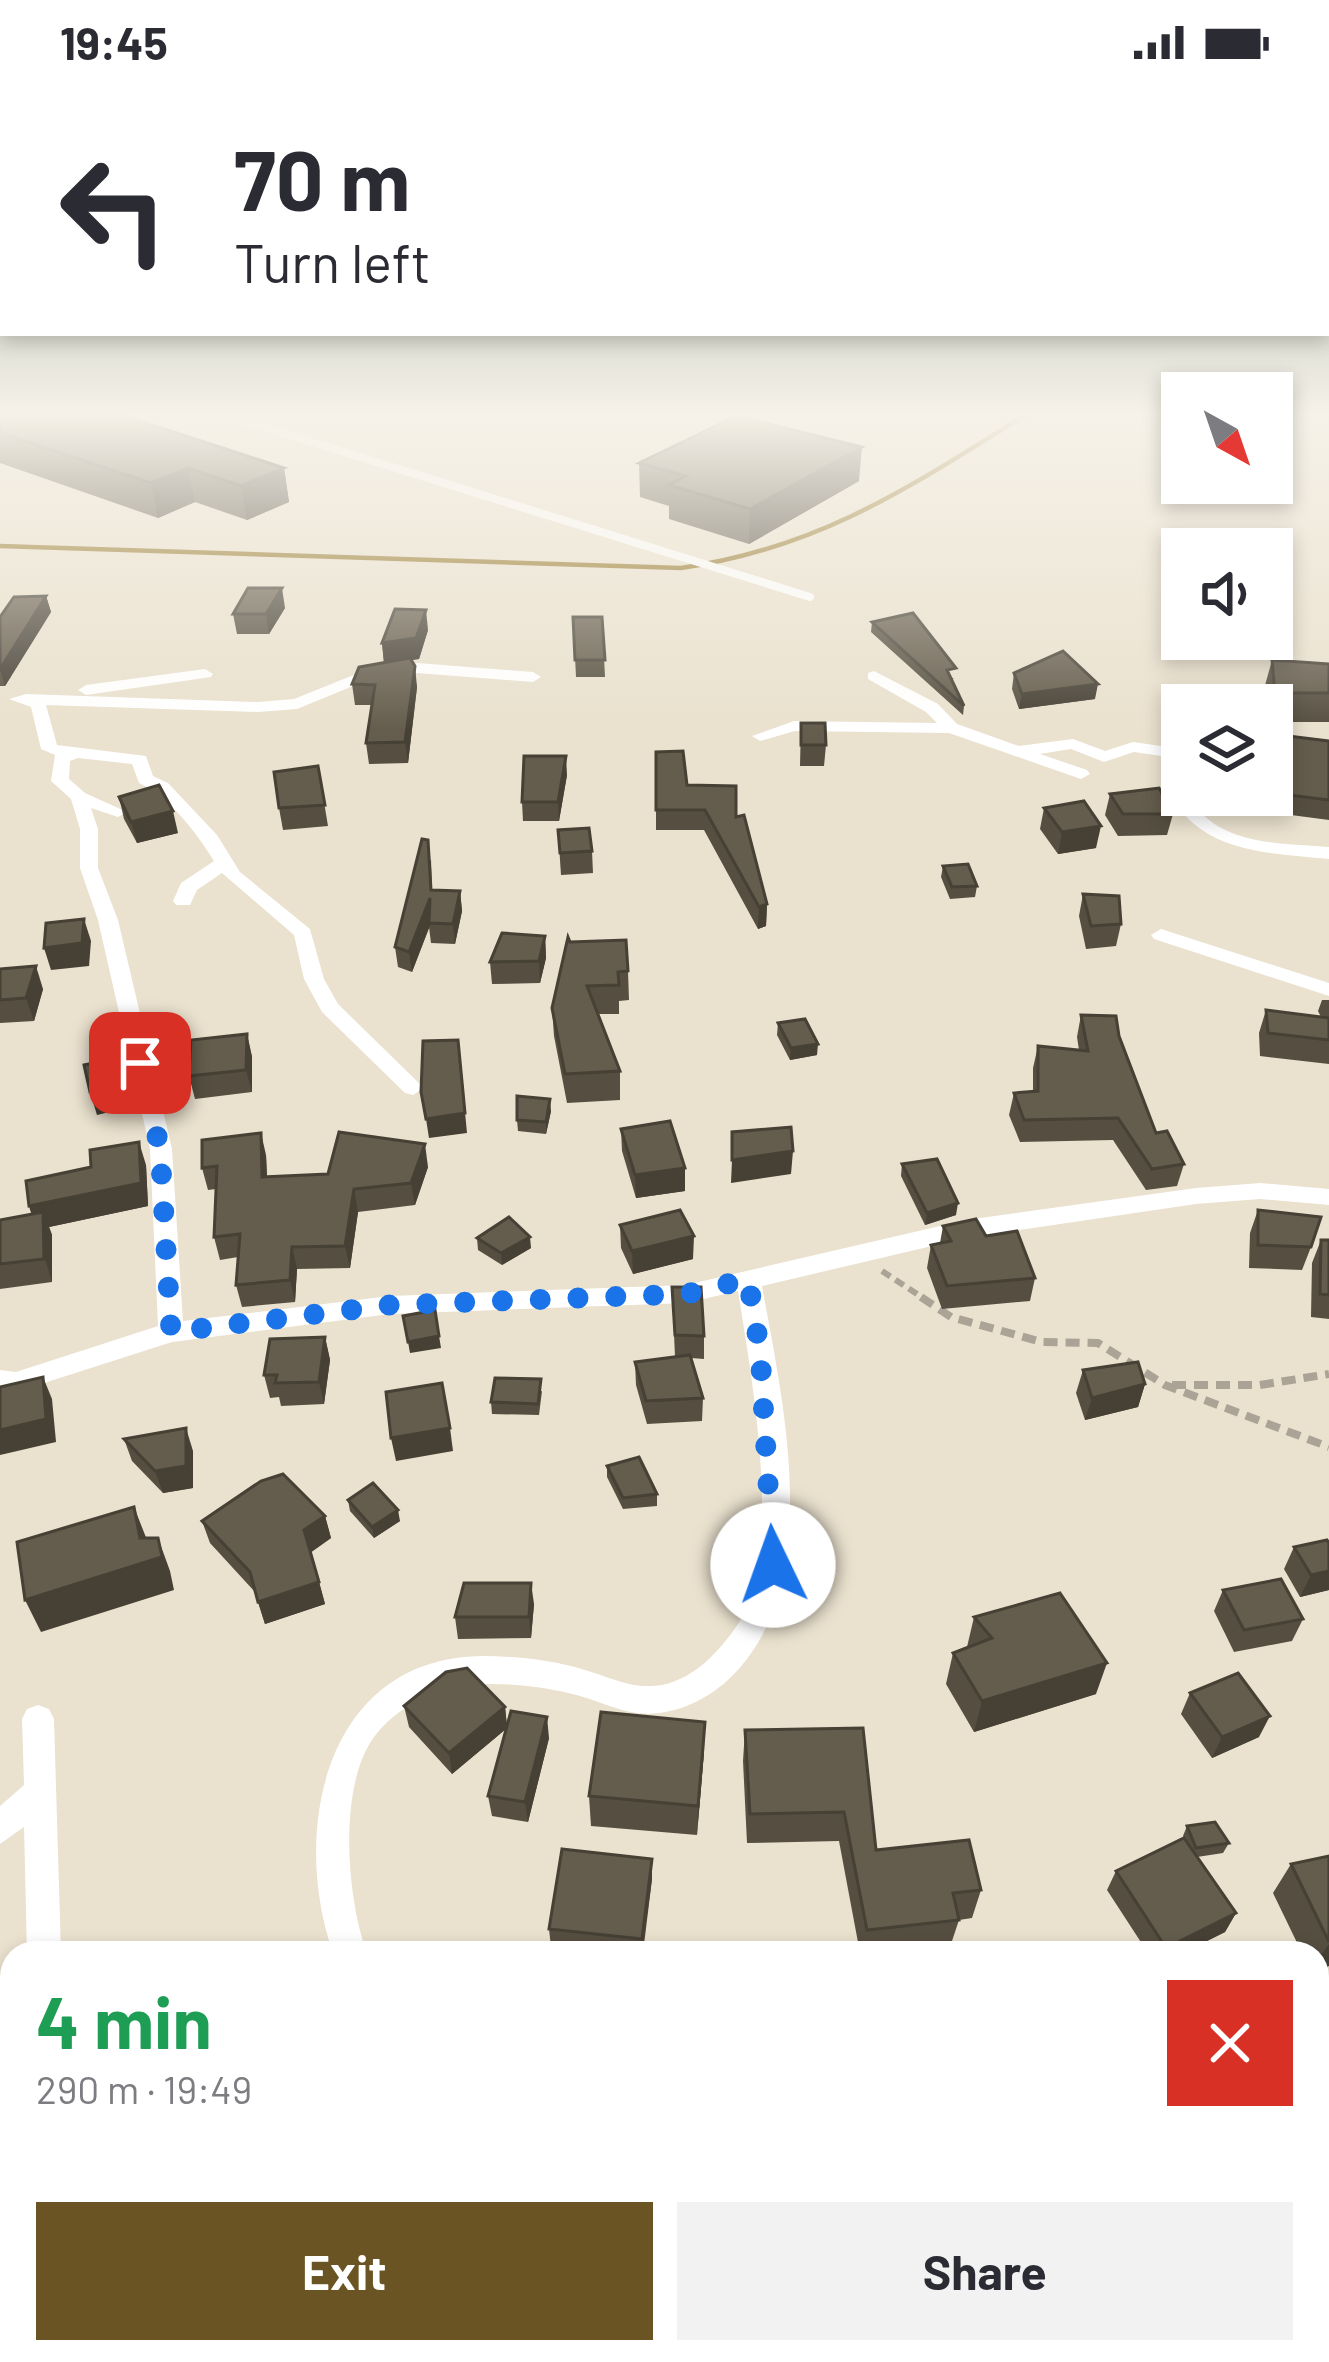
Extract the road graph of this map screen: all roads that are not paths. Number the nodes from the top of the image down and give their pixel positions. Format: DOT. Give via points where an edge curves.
graph roads {
  1 [pos="558,518"];
  2 [pos="810,597"];
  3 [pos="205,674"];
  4 [pos="874,676"];
  5 [pos="533,677"];
  6 [pos="8,698"];
  7 [pos="951,728"];
  8 [pos="760,736"];
  9 [pos="1161,751"];
  10 [pos="76,752"];
  11 [pos="1016,752"];
  12 [pos="1081,773"];
  13 [pos="79,796"];
  14 [pos="118,812"];
  15 [pos="1190,816"];
  16 [pos="1329,854"];
  17 [pos="224,863"];
  18 [pos="184,902"];
  19 [pos="1161,935"];
  20 [pos="1329,990"];
  21 [pos="413,1088"];
  22 [pos="1329,1196"];
  23 [pos="748,1279"];
  24 [pos="171,1332"];
  25 [pos="0,1380"];
  26 [pos="38,1719"];
  27 [pos="38,1793"];
  28 [pos="0,1828"];
  29 [pos="44,1941"];
  30 [pos="345,1941"];
  1 -- 2 [label="lane"];
  3 -- 6 [label="street"];
  4 -- 7 [label="street"];
  5 -- 6 [label="street" via="417,668 368,675 297,704 257,707"];
  6 -- 10 [label="street" via="38,704 50,748"];
  7 -- 8 [label="street" via="794,726"];
  7 -- 11 [label="street"];
  9 -- 11 [label="street" via="1133,747 1104,757 1073,744"];
  10 -- 13 [label="street" via="57,769"];
  10 -- 17 [label="street" via="140,760 146,779"];
  11 -- 12 [label="street"];
  13 -- 14 [label="street"];
  13 -- 24 [label="street" via="88,868 108,920 160,1149"];
  15 -- 16 [label="street" via="1223,838"];
  17 -- 18 [label="street" via="188,887"];
  17 -- 21 [label="street" via="303,933 329,1007"];
  19 -- 20 [label="street"];
  22 -- 23 [label="street" via="1196,1196 966,1229"];
  23 -- 24 [label="street" via="686,1294 390,1305"];
  23 -- 30 [label="street" via="773,1565 731,1662 708,1683 641,1701 490,1670 456,1671 404,1695 360,1731 336,1799"];
  24 -- 25 [label="street" via="16,1382"];
  26 -- 27 [label="street"];
  27 -- 28 [label="street"];
  27 -- 29 [label="street"];
}
